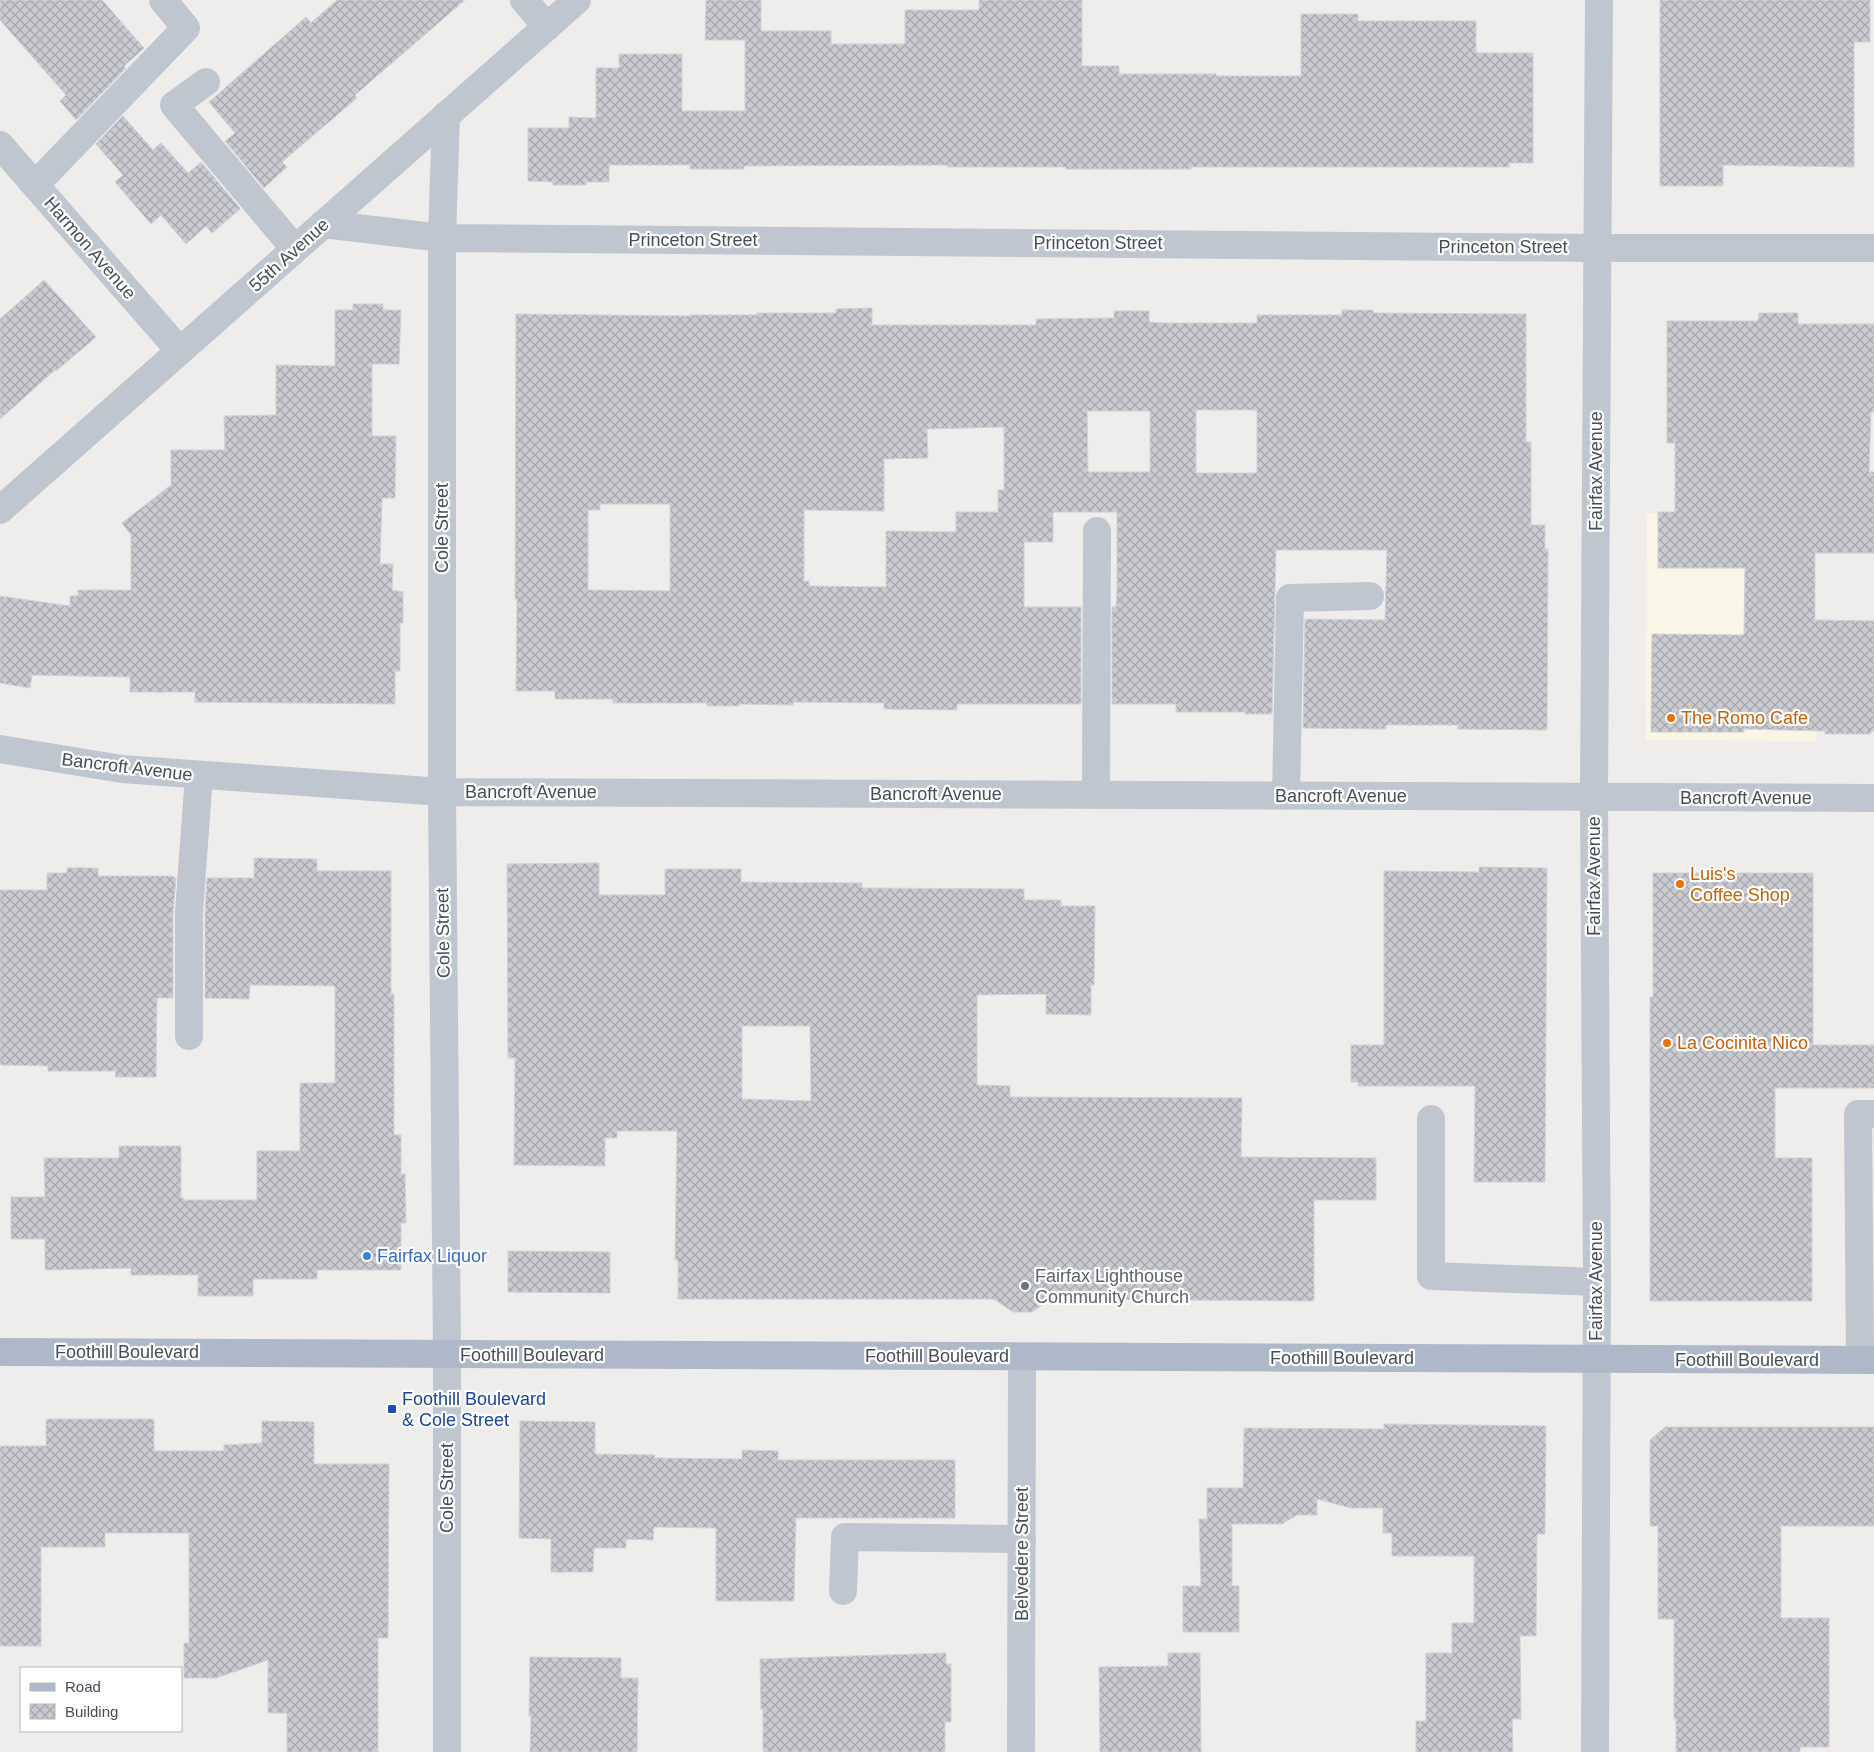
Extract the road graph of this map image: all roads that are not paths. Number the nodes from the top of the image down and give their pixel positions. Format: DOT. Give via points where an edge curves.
graph roads {
  1 [pos="163,0"];
  2 [pos="524,0"];
  3 [pos="577,0"];
  4 [pos="1599,0"];
  5 [pos="547,27"];
  6 [pos="206,82"];
  7 [pos="446,115"];
  8 [pos="0,145"];
  9 [pos="35,185"];
  10 [pos="323,224"];
  11 [pos="442,238"];
  12 [pos="1597,248"];
  13 [pos="1874,248"];
  14 [pos="296,249"];
  15 [pos="180,351"];
  16 [pos="0,510"];
  17 [pos="1097,531"];
  18 [pos="1370,596"];
  19 [pos="0,750"];
  20 [pos="199,776"];
  21 [pos="442,792"];
  22 [pos="1096,794"];
  23 [pos="1286,796"];
  24 [pos="1594,797"];
  25 [pos="1874,798"];
  26 [pos="189,1036"];
  27 [pos="1874,1114"];
  28 [pos="1431,1119"];
  29 [pos="1597,1282"];
  30 [pos="0,1352"];
  31 [pos="447,1354"];
  32 [pos="1022,1357"];
  33 [pos="1597,1359"];
  34 [pos="1867,1360"];
  35 [pos="1022,1539"];
  36 [pos="843,1591"];
  37 [pos="448,1752"];
  38 [pos="1021,1752"];
  39 [pos="1595,1752"];
  1 -- 9 [label="street" via="186,28"];
  2 -- 5 [label="street"];
  3 -- 5 [label="street, 55th Avenue"];
  4 -- 12 [label="street, Fairfax Avenue"];
  5 -- 7 [label="street, 55th Avenue"];
  6 -- 14 [label="street" via="174,106"];
  7 -- 10 [label="street, 55th Avenue"];
  7 -- 11 [label="street, Cole Street"];
  8 -- 9 [label="street, Harmon Avenue"];
  9 -- 15 [label="street, Harmon Avenue"];
  10 -- 11 [label="street, Princeton Street"];
  10 -- 14 [label="street, 55th Avenue"];
  11 -- 12 [label="street, Princeton Street"];
  11 -- 21 [label="street, Cole Street"];
  12 -- 13 [label="street, Princeton Street"];
  12 -- 24 [label="street, Fairfax Avenue"];
  14 -- 15 [label="street, 55th Avenue"];
  15 -- 16 [label="street, 55th Avenue"];
  17 -- 22 [label="street"];
  18 -- 23 [label="street" via="1290,598"];
  19 -- 20 [label="street, Bancroft Avenue" via="122,769"];
  20 -- 21 [label="street, Bancroft Avenue"];
  20 -- 26 [label="street" via="189,912"];
  21 -- 22 [label="street, Bancroft Avenue"];
  21 -- 31 [label="street, Cole Street"];
  22 -- 23 [label="street, Bancroft Avenue"];
  23 -- 24 [label="street, Bancroft Avenue"];
  24 -- 25 [label="street, Bancroft Avenue"];
  24 -- 29 [label="street, Fairfax Avenue"];
  27 -- 34 [label="street" via="1858,1114"];
  28 -- 29 [label="street" via="1430,1276"];
  29 -- 33 [label="street, Fairfax Avenue"];
  30 -- 31 [label="main road, Foothill Boulevard"];
  31 -- 32 [label="main road, Foothill Boulevard"];
  31 -- 37 [label="street, Cole Street"];
  32 -- 33 [label="main road, Foothill Boulevard"];
  32 -- 35 [label="street, Belvedere Street"];
  33 -- 34 [label="main road, Foothill Boulevard"];
  33 -- 39 [label="street, Fairfax Avenue"];
  35 -- 36 [label="street" via="845,1537"];
  35 -- 38 [label="street, Belvedere Street"];
}
